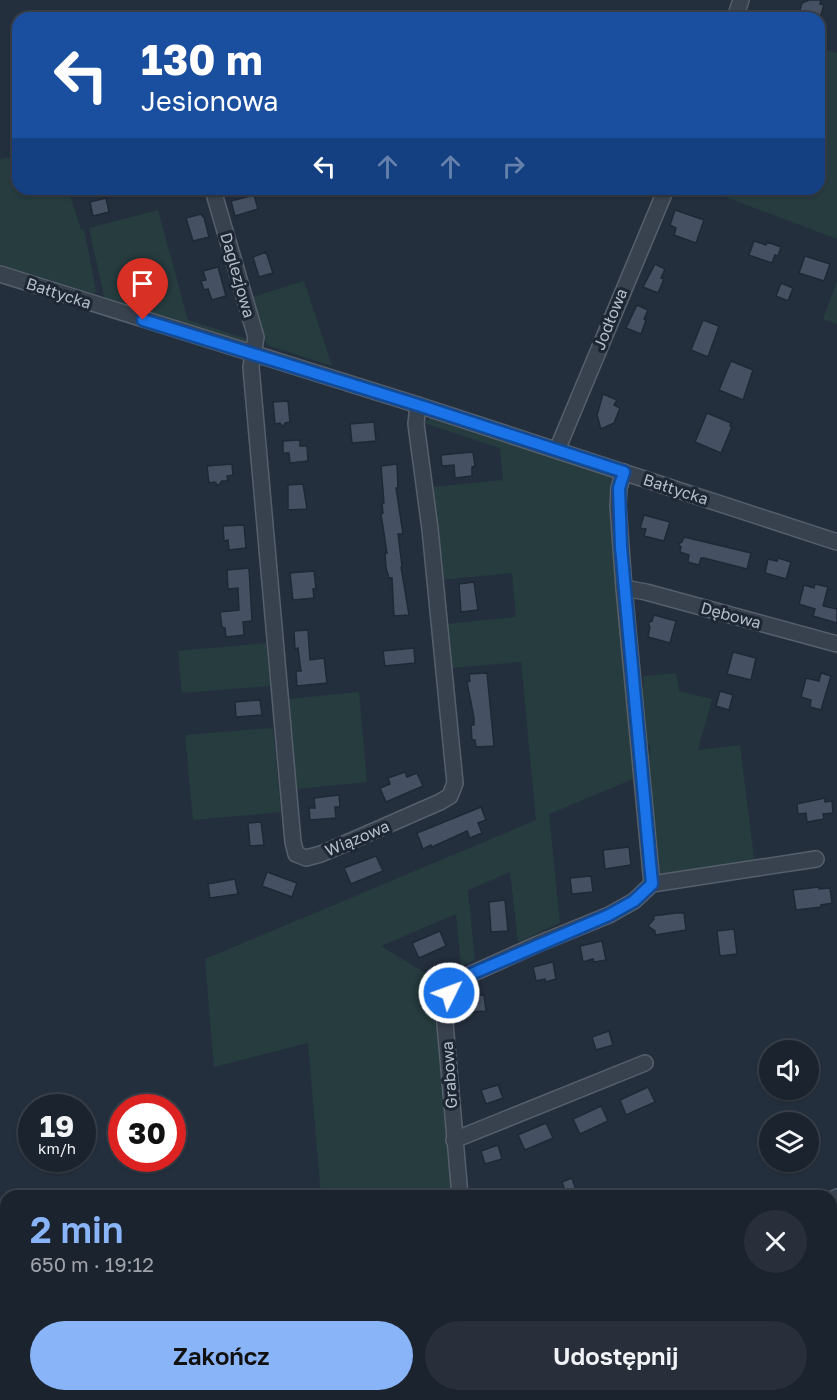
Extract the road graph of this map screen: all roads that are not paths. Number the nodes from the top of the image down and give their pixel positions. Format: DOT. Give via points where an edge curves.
graph roads {
  1 [pos="663,195"];
  2 [pos="215,197"];
  3 [pos="0,274"];
  4 [pos="254,353"];
  5 [pos="418,405"];
  6 [pos="557,450"];
  7 [pos="624,472"];
  8 [pos="837,542"];
  9 [pos="624,588"];
  10 [pos="837,644"];
  11 [pos="816,859"];
  12 [pos="652,884"];
  13 [pos="645,1063"];
  14 [pos="454,1140"];
  15 [pos="459,1190"];
  1 -- 6 [label="street, Jodłowa"];
  2 -- 4 [label="street, Daglezjowa" via="256,337"];
  3 -- 4 [label="street, Bałtycka"];
  4 -- 5 [label="street, Bałtycka"];
  4 -- 5 [label="street, Wiązowa" via="251,367 293,842 296,854 306,858 440,802 450,796 455,783 416,424"];
  5 -- 6 [label="street, Bałtycka"];
  6 -- 7 [label="street, Bałtycka"];
  7 -- 8 [label="street, Bałtycka"];
  7 -- 9 [label="street" via="618,506"];
  9 -- 10 [label="street, Dębowa"];
  9 -- 12 [label="street"];
  11 -- 12 [label="street"];
  12 -- 14 [label="street, Grabowa" via="634,901 609,915 469,975 449,993 446,1007"];
  13 -- 14 [label="street"];
  14 -- 15 [label="street, Grabowa"];
}
